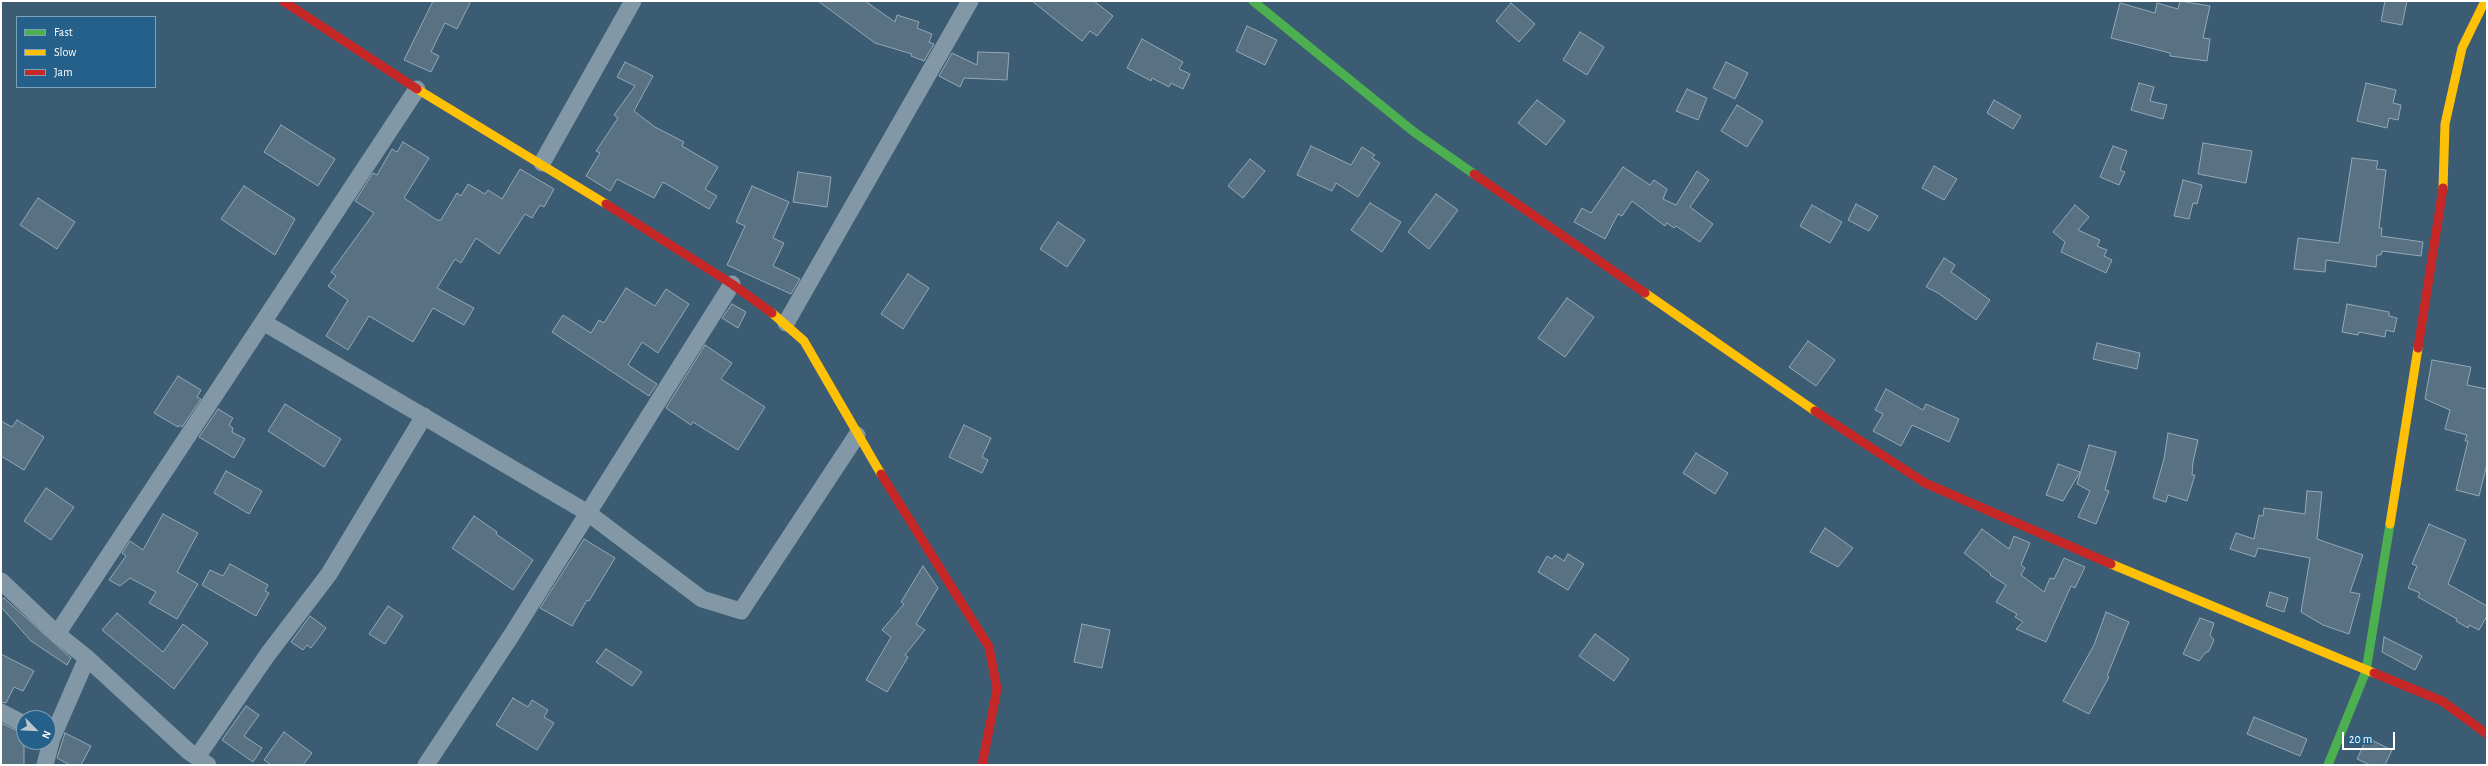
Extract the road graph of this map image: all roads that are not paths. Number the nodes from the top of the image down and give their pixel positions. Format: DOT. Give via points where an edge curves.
graph roads {
  1 [pos="283,1"];
  2 [pos="633,1"];
  3 [pos="970,1"];
  4 [pos="1253,1"];
  5 [pos="2486,1"];
  6 [pos="417,89"];
  7 [pos="542,163"];
  8 [pos="732,284"];
  9 [pos="264,322"];
  10 [pos="786,323"];
  11 [pos="424,416"];
  12 [pos="857,435"];
  13 [pos="588,513"];
  14 [pos="1,581"];
  15 [pos="57,634"];
  16 [pos="87,658"];
  17 [pos="2366,671"];
  18 [pos="1,712"];
  19 [pos="16,720"];
  20 [pos="56,724"];
  21 [pos="2487,734"];
  22 [pos="48,750"];
  23 [pos="203,761"];
  24 [pos="45,765"];
  25 [pos="426,765"];
  26 [pos="982,765"];
  27 [pos="2328,765"];
  1 -- 6 [label="street"];
  2 -- 7 [label="street"];
  3 -- 10 [label="street"];
  4 -- 17 [label="street" via="1414,132 1848,434 1925,483"];
  5 -- 17 [label="street" via="2462,48 2445,124 2442,202"];
  6 -- 7 [label="street"];
  6 -- 9 [label="street"];
  7 -- 8 [label="street"];
  8 -- 10 [label="street"];
  8 -- 13 [label="street"];
  9 -- 11 [label="street"];
  9 -- 15 [label="street"];
  10 -- 12 [label="street" via="804,341"];
  11 -- 13 [label="street"];
  11 -- 23 [label="street" via="329,574 268,654"];
  12 -- 13 [label="street" via="741,611 702,599"];
  12 -- 26 [label="street" via="990,647 997,689"];
  13 -- 25 [label="street"];
  14 -- 15 [label="street"];
  15 -- 16 [label="street"];
  16 -- 20 [label="street"];
  16 -- 23 [label="street"];
  17 -- 21 [label="street" via="2442,701"];
  17 -- 27 [label="street"];
  18 -- 19 [label="street"];
  22 -- 24 [label="street"];
}
